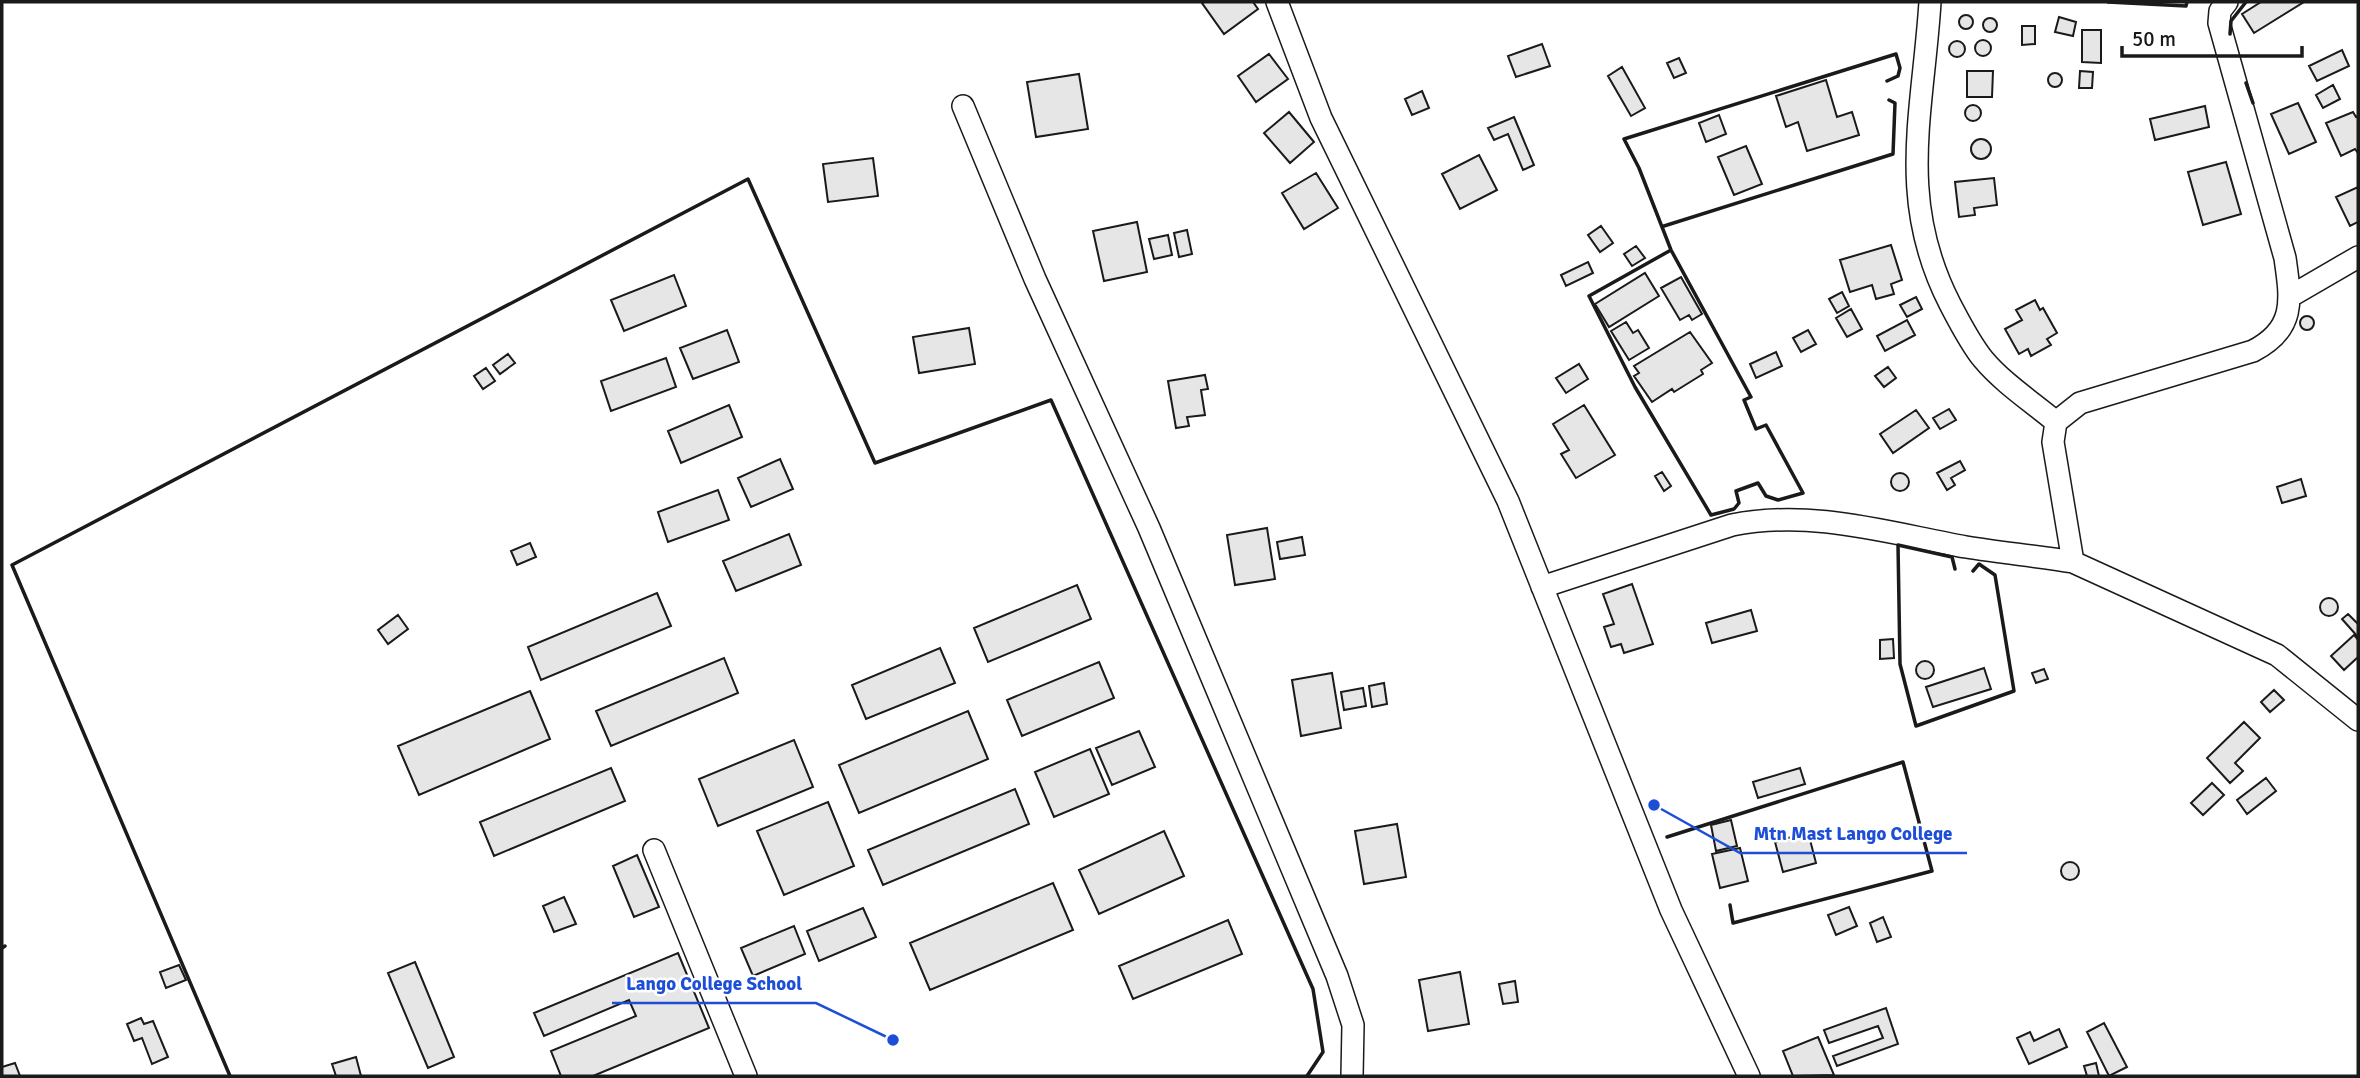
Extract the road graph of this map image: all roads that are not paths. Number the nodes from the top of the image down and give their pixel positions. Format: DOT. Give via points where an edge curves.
graph roads {
  1 [pos="1277,2"];
  2 [pos="1930,2"];
  3 [pos="2227,2"];
  4 [pos="963,106"];
  5 [pos="2358,257"];
  6 [pos="2291,296"];
  7 [pos="2056,422"];
  8 [pos="2073,562"];
  9 [pos="1542,587"];
  10 [pos="2358,720"];
  11 [pos="654,850"];
  12 [pos="746,1076"];
  13 [pos="1352,1076"];
  14 [pos="1749,1076"];
  1 -- 9 [label="street" via="1321,118 1508,502"];
  2 -- 7 [label="street" via="1915,162 1926,246 1943,290 1984,360"];
  3 -- 6 [label="street" via="2218,23 2285,258"];
  4 -- 13 [label="street" via="1035,279 1149,528 1337,976 1353,1025"];
  5 -- 6 [label="street"];
  6 -- 7 [label="street" via="2282,328 2269,343 2080,403"];
  7 -- 8 [label="street" via="2053,442"];
  8 -- 9 [label="street" via="1838,522 1763,519"];
  8 -- 10 [label="street" via="2277,655"];
  9 -- 14 [label="street" via="1671,911"];
  11 -- 12 [label="street"];
}
